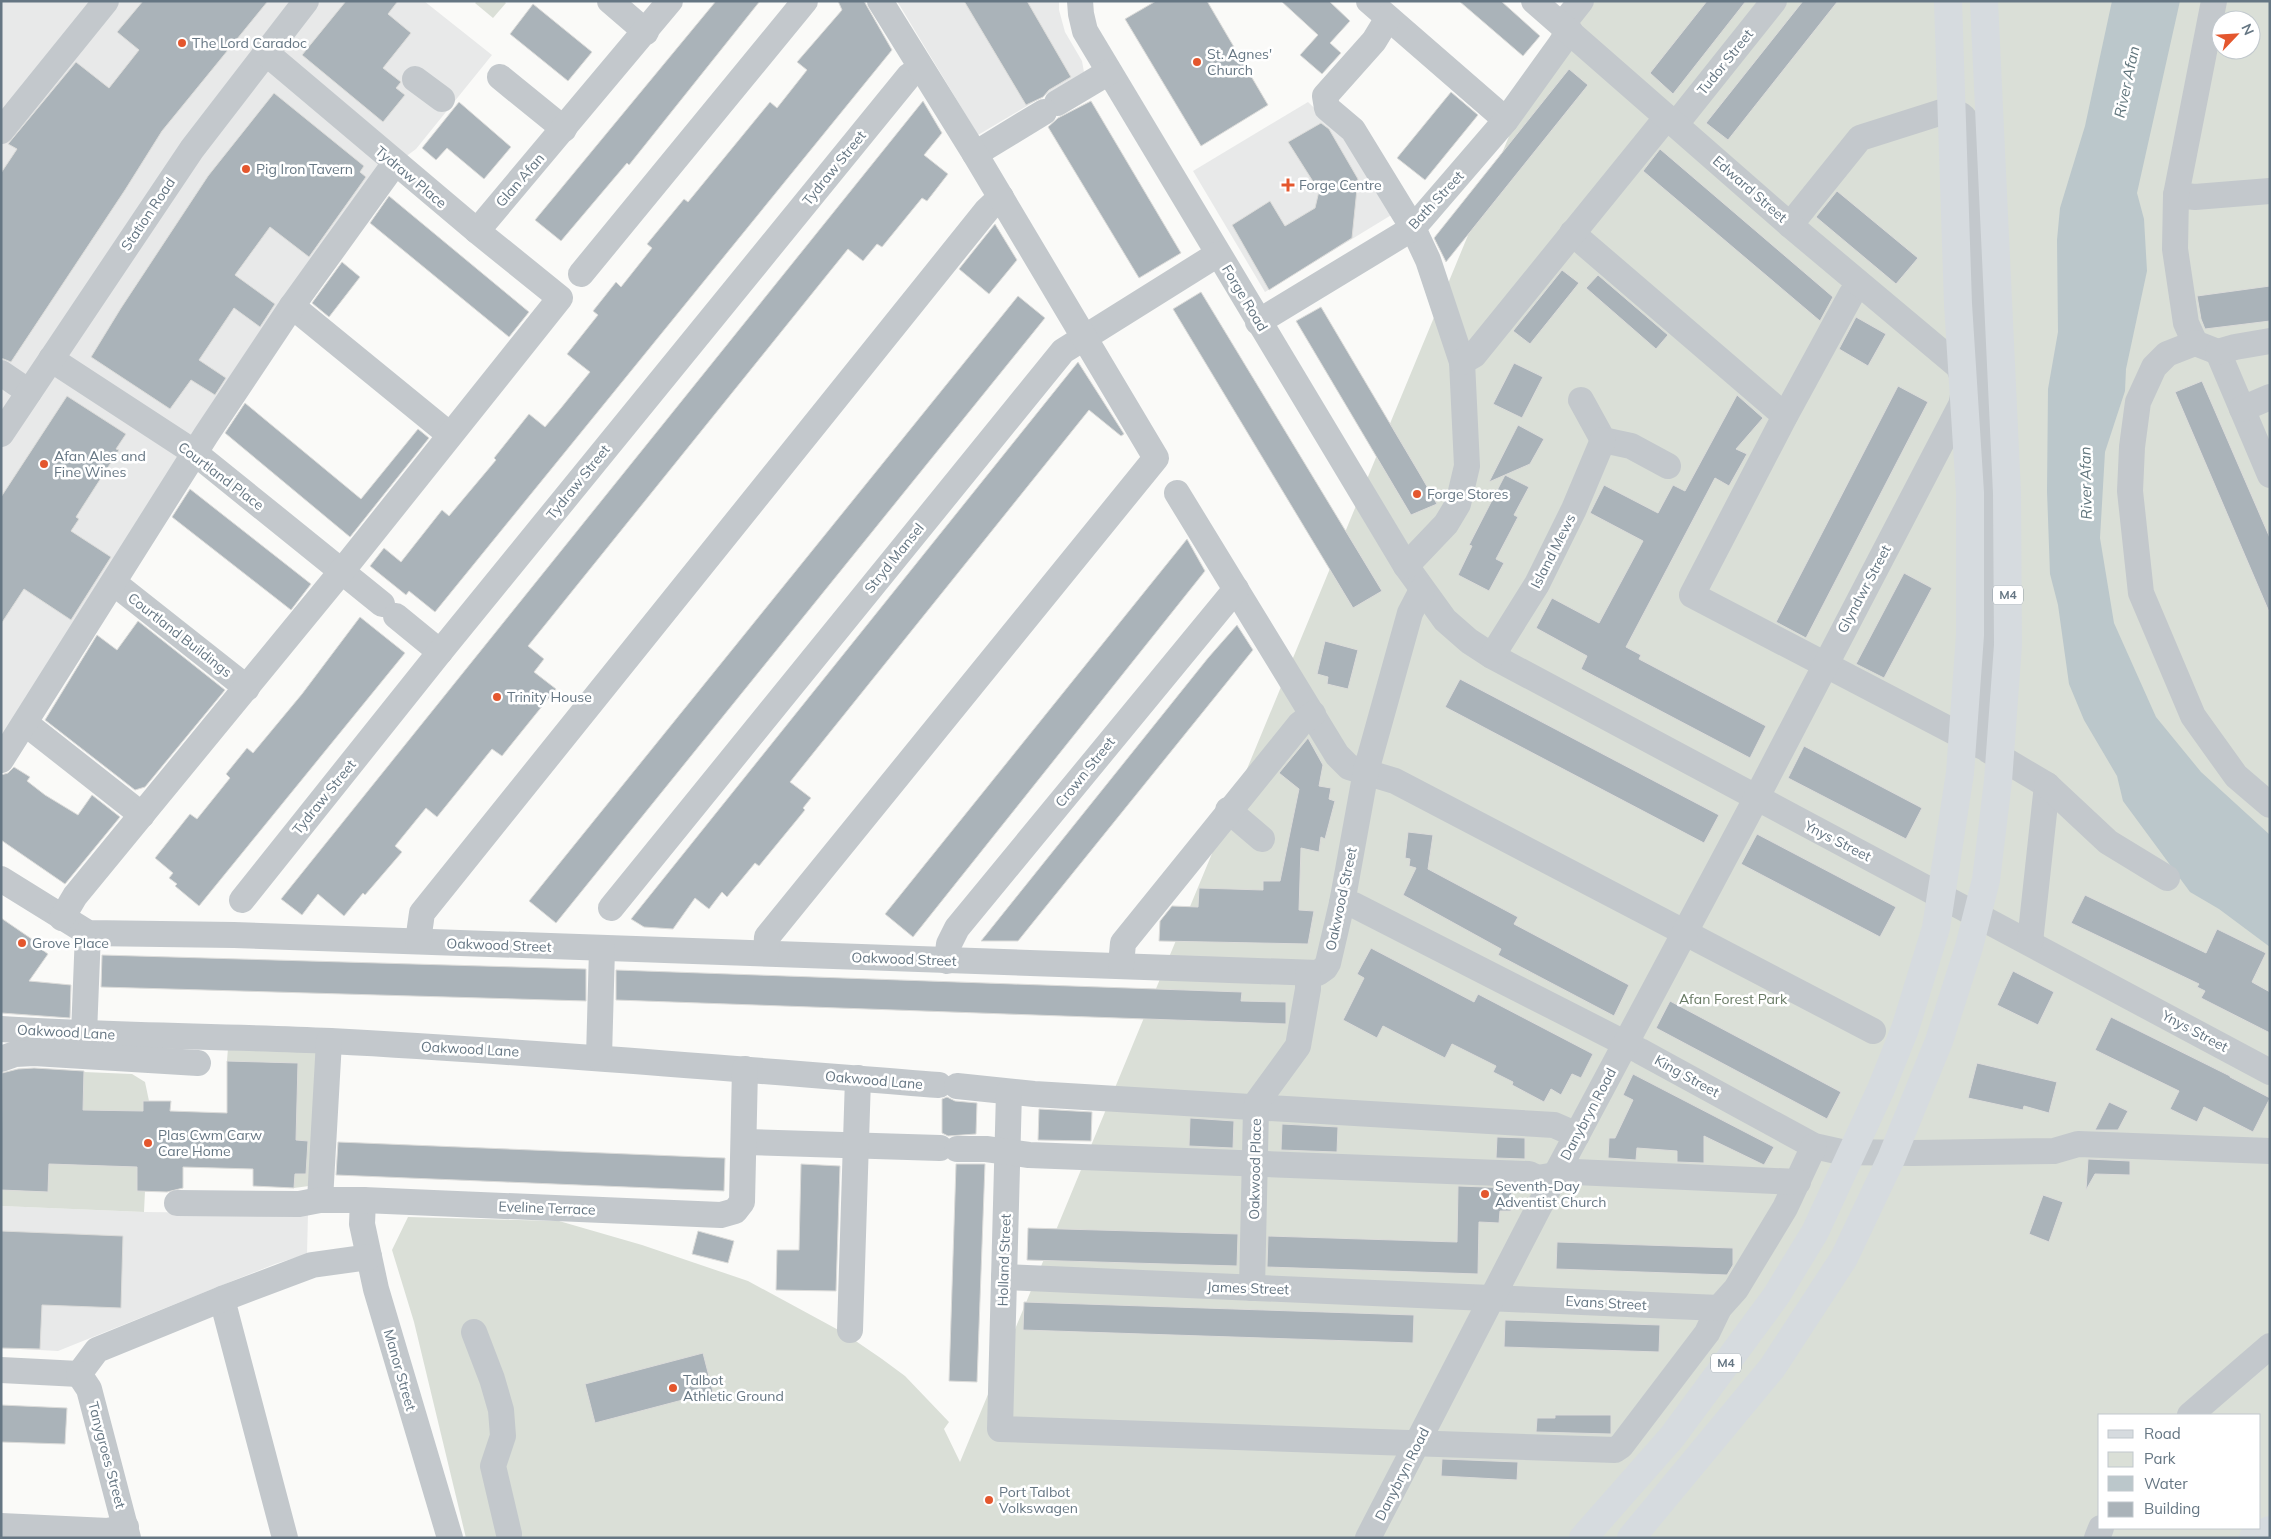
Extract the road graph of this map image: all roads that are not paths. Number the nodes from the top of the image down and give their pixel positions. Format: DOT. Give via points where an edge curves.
graph roads {
  1 [pos="106,1"];
  2 [pos="306,1"];
  3 [pos="610,1"];
  4 [pos="670,1"];
  5 [pos="805,1"];
  6 [pos="880,1"];
  7 [pos="1080,1"];
  8 [pos="1534,1"];
  9 [pos="1581,1"];
  10 [pos="1774,1"];
  11 [pos="1948,1"];
  12 [pos="1984,1"];
  13 [pos="2214,1"];
  14 [pos="1378,10"];
  15 [pos="1566,28"];
  16 [pos="646,32"];
  17 [pos="265,52"];
  18 [pos="920,69"];
  19 [pos="1109,72"];
  20 [pos="500,77"];
  21 [pos="415,79"];
  22 [pos="442,99"];
  23 [pos="1506,120"];
  24 [pos="1671,120"];
  25 [pos="564,129"];
  26 [pos="1,131"];
  27 [pos="975,154"];
  28 [pos="395,164"];
  29 [pos="2270,191"];
  30 [pos="2176,195"];
  31 [pos="1001,197"];
  32 [pos="1790,225"];
  33 [pos="1413,228"];
  34 [pos="477,232"];
  35 [pos="1572,233"];
  36 [pos="1218,254"];
  37 [pos="581,274"];
  38 [pos="1859,284"];
  39 [pos="292,306"];
  40 [pos="1258,322"];
  41 [pos="1084,337"];
  42 [pos="2270,341"];
  43 [pos="2206,348"];
  44 [pos="51,359"];
  45 [pos="1462,362"];
  46 [pos="1,373"];
  47 [pos="1973,375"];
  48 [pos="28,392"];
  49 [pos="2270,397"];
  50 [pos="1582,400"];
  51 [pos="2242,409"];
  52 [pos="1784,416"];
  53 [pos="1,434"];
  54 [pos="450,435"];
  55 [pos="1602,440"];
  56 [pos="195,453"];
  57 [pos="1668,466"];
  58 [pos="2270,474"];
  59 [pos="1177,493"];
  60 [pos="1406,566"];
  61 [pos="342,571"];
  62 [pos="114,583"];
  63 [pos="1236,589"];
  64 [pos="1422,590"];
  65 [pos="440,652"];
  66 [pos="1492,656"];
  67 [pos="1825,664"];
  68 [pos="247,688"];
  69 [pos="1313,714"];
  70 [pos="25,723"];
  71 [pos="1988,750"];
  72 [pos="1,760"];
  73 [pos="1366,771"];
  74 [pos="2046,784"];
  75 [pos="1756,799"];
  76 [pos="2270,804"];
  77 [pos="1228,810"];
  78 [pos="142,815"];
  79 [pos="1262,839"];
  80 [pos="2167,878"];
  81 [pos="1,879"];
  82 [pos="242,900"];
  83 [pos="1342,902"];
  84 [pos="611,908"];
  85 [pos="62,918"];
  86 [pos="1685,932"];
  87 [pos="88,933"];
  88 [pos="418,941"];
  89 [pos="2030,942"];
  90 [pos="602,949"];
  91 [pos="766,954"];
  92 [pos="947,961"];
  93 [pos="1121,965"];
  94 [pos="1308,974"];
  95 [pos="1,1028"];
  96 [pos="1873,1031"];
  97 [pos="84,1034"];
  98 [pos="329,1041"];
  99 [pos="1626,1044"];
  100 [pos="600,1057"];
  101 [pos="1,1059"];
  102 [pos="198,1062"];
  103 [pos="746,1069"];
  104 [pos="2270,1072"];
  105 [pos="858,1078"];
  106 [pos="1009,1092"];
  107 [pos="1256,1108"];
  108 [pos="1577,1135"];
  109 [pos="744,1142"];
  110 [pos="856,1145"];
  111 [pos="1814,1146"];
  112 [pos="2270,1151"];
  113 [pos="1008,1153"];
  114 [pos="1255,1163"];
  115 [pos="1556,1174"];
  116 [pos="1798,1182"];
  117 [pos="320,1200"];
  118 [pos="364,1200"];
  119 [pos="177,1203"];
  120 [pos="369,1257"];
  121 [pos="1004,1278"];
  122 [pos="1252,1288"];
  123 [pos="1492,1297"];
  124 [pos="222,1299"];
  125 [pos="1719,1308"];
  126 [pos="850,1330"];
  127 [pos="474,1332"];
  128 [pos="2270,1346"];
  129 [pos="1,1370"];
  130 [pos="79,1374"];
  131 [pos="2191,1414"];
  132 [pos="1417,1444"];
  133 [pos="1,1526"];
  134 [pos="2270,1530"];
  135 [pos="127,1532"];
  136 [pos="509,1534"];
  137 [pos="285,1538"];
  138 [pos="450,1538"];
  139 [pos="1368,1538"];
  140 [pos="1583,1538"];
  141 [pos="1631,1538"];
  142 [pos="2253,1538"];
  1 -- 26 [label="street"];
  2 -- 17 [label="street, Station Road"];
  3 -- 16 [label="street"];
  4 -- 16 [label="street, Glan Afan"];
  5 -- 37 [label="street"];
  6 -- 18 [label="street"];
  7 -- 19 [label="street, Forge Road" via="1085,31"];
  8 -- 15 [label="street, Edward Street"];
  9 -- 15 [label="street, Bath Street"];
  10 -- 24 [label="street, Tudor Street"];
  11 -- 140 [label="main road, M4" via="1958,304 1970,493 1970,634 1960,773 1936,928 1905,1029 1872,1111 1815,1232 1776,1296 1672,1437"];
  12 -- 141 [label="main road, M4" via="2006,493 2008,645 1998,781 1986,880 1969,947 1935,1050 1885,1171 1844,1258 1772,1368"];
  13 -- 30 [label="street"];
  14 -- 23 [label="street"];
  14 -- 33 [label="street" via="1374,41 1325,96 1327,108 1353,130"];
  15 -- 23 [label="street, Bath Street"];
  15 -- 24 [label="street, Edward Street"];
  16 -- 25 [label="street, Glan Afan"];
  17 -- 28 [label="street, Tydraw Place"];
  17 -- 44 [label="street, Station Road" via="192,149"];
  18 -- 27 [label="street"];
  18 -- 65 [label="street, Tydraw Street" via="909,76"];
  19 -- 27 [label="street"];
  19 -- 36 [label="street, Forge Road"];
  20 -- 25 [label="street"];
  21 -- 22 [label="street"];
  23 -- 33 [label="street, Bath Street"];
  24 -- 32 [label="street, Edward Street"];
  24 -- 35 [label="street, Tudor Street"];
  25 -- 34 [label="street, Glan Afan"];
  27 -- 31 [label="street"];
  28 -- 34 [label="street, Tydraw Place"];
  28 -- 39 [label="street"];
  29 -- 30 [label="street" via="2195,197"];
  30 -- 43 [label="street" via="2175,249 2186,322"];
  31 -- 41 [label="street"];
  31 -- 88 [label="street" via="422,913"];
  32 -- 38 [label="street, Edward Street"];
  32 -- 47 [label="street" via="1860,138 1945,111 1958,112 1970,128"];
  33 -- 40 [label="street, Bath Street"];
  33 -- 45 [label="street" via="1428,260"];
  34 -- 54 [label="street, Tydraw Place" via="560,298"];
  35 -- 45 [label="street, Tudor Street" via="1474,355"];
  35 -- 52 [label="street"];
  36 -- 40 [label="street, Forge Road"];
  36 -- 41 [label="street, Stryd Mansel"];
  38 -- 47 [label="street, Edward Street"];
  38 -- 52 [label="street"];
  39 -- 54 [label="street"];
  39 -- 56 [label="street"];
  40 -- 60 [label="street, Forge Road"];
  41 -- 84 [label="street, Stryd Mansel" via="1062,351"];
  41 -- 91 [label="street" via="1156,458 767,937"];
  42 -- 43 [label="street"];
  43 -- 51 [label="street"];
  43 -- 76 [label="street" via="2167,354 2154,367 2138,402 2130,491 2141,593 2193,716 2236,776"];
  44 -- 48 [label="street, Station Road"];
  44 -- 56 [label="street, Courtland Place"];
  45 -- 60 [label="street" via="1467,466 1458,504 1446,524"];
  46 -- 48 [label="street"];
  47 -- 67 [label="street, Glyndwr Street"];
  47 -- 71 [label="street" via="1988,504"];
  48 -- 53 [label="street, Station Road"];
  49 -- 51 [label="street"];
  50 -- 55 [label="street"];
  51 -- 58 [label="street"];
  52 -- 67 [label="street" via="1692,595"];
  54 -- 61 [label="street"];
  55 -- 57 [label="street" via="1631,446"];
  55 -- 66 [label="street, Island Mews" via="1574,509 1537,584"];
  56 -- 61 [label="street, Courtland Place"];
  56 -- 62 [label="street"];
  59 -- 63 [label="street"];
  60 -- 64 [label="street, Forge Road"];
  61 -- 65 [label="street, Courtland Place"];
  61 -- 68 [label="street"];
  62 -- 68 [label="street, Courtland Buildings"];
  62 -- 70 [label="street"];
  63 -- 69 [label="street"];
  63 -- 92 [label="street, Crown Street" via="957,928 949,944"];
  64 -- 66 [label="street, Ynys Street" via="1445,620"];
  64 -- 73 [label="street, Oakwood Street" via="1410,613"];
  65 -- 82 [label="street, Tydraw Street"];
  66 -- 75 [label="street, Ynys Street"];
  67 -- 71 [label="street"];
  67 -- 75 [label="street, Glyndwr Street"];
  68 -- 78 [label="street"];
  69 -- 73 [label="street" via="1343,762"];
  69 -- 77 [label="street" via="1300,724"];
  70 -- 72 [label="street"];
  70 -- 78 [label="street"];
  71 -- 74 [label="street"];
  73 -- 83 [label="street, Oakwood Street"];
  73 -- 86 [label="street" via="1395,781"];
  74 -- 80 [label="street" via="2108,842"];
  74 -- 89 [label="street"];
  75 -- 86 [label="street, Danybryn Road"];
  75 -- 89 [label="street, Ynys Street"];
  77 -- 79 [label="street"];
  77 -- 93 [label="street" via="1123,943"];
  78 -- 85 [label="street" via="75,896"];
  81 -- 85 [label="street"];
  83 -- 94 [label="street, Oakwood Street" via="1328,963 1318,974"];
  83 -- 99 [label="street, King Street" via="1354,905"];
  85 -- 87 [label="street"];
  86 -- 96 [label="street"];
  86 -- 99 [label="street, Danybryn Road"];
  87 -- 88 [label="street, Oakwood Street"];
  87 -- 97 [label="street"];
  88 -- 90 [label="street, Oakwood Street"];
  89 -- 104 [label="street, Ynys Street"];
  90 -- 91 [label="street, Oakwood Street"];
  90 -- 100 [label="street"];
  91 -- 92 [label="street, Oakwood Street"];
  92 -- 93 [label="street, Oakwood Street"];
  93 -- 94 [label="street, Oakwood Street"];
  94 -- 107 [label="street, Oakwood Place" via="1298,1046"];
  95 -- 97 [label="street, Oakwood Lane"];
  97 -- 98 [label="street, Oakwood Lane"];
  98 -- 100 [label="street, Oakwood Lane"];
  98 -- 117 [label="street"];
  99 -- 108 [label="street, Danybryn Road"];
  99 -- 111 [label="street, King Street"];
  100 -- 103 [label="street, Oakwood Lane"];
  101 -- 102 [label="street" via="34,1053"];
  103 -- 105 [label="street, Oakwood Lane"];
  103 -- 109 [label="street, Eveline Terrace"];
  105 -- 106 [label="street, Oakwood Lane"];
  105 -- 110 [label="street"];
  106 -- 107 [label="street, Oakwood Lane"];
  106 -- 113 [label="street, Holland Street"];
  107 -- 108 [label="street, Oakwood Lane" via="1554,1125"];
  107 -- 114 [label="street, Oakwood Place"];
  108 -- 115 [label="street, Danybryn Road"];
  109 -- 110 [label="street"];
  109 -- 118 [label="street, Eveline Terrace" via="742,1202 736,1211 721,1215"];
  110 -- 113 [label="street" via="986,1149"];
  110 -- 126 [label="street"];
  111 -- 112 [label="street, King Street" via="1841,1152 2054,1151 2078,1144"];
  111 -- 116 [label="street"];
  113 -- 114 [label="street"];
  113 -- 121 [label="street, Holland Street"];
  114 -- 115 [label="street" via="1529,1174 1537,1178"];
  114 -- 122 [label="street, Oakwood Place"];
  115 -- 116 [label="street" via="1575,1172"];
  115 -- 123 [label="street, Danybryn Road"];
  116 -- 125 [label="street" via="1736,1289"];
  117 -- 118 [label="street, Eveline Terrace"];
  117 -- 119 [label="street, Eveline Terrace" via="299,1204"];
  118 -- 120 [label="street, Manor Street" via="362,1224"];
  120 -- 124 [label="street" via="312,1265"];
  120 -- 138 [label="street, Manor Street"];
  121 -- 122 [label="street, James Street"];
  121 -- 132 [label="street, Holland Street" via="1000,1429"];
  122 -- 123 [label="street, James Street"];
  123 -- 125 [label="street, Evans Street"];
  123 -- 132 [label="street, Danybryn Road"];
  124 -- 130 [label="street" via="97,1350"];
  124 -- 137 [label="street"];
  125 -- 132 [label="street" via="1707,1333 1615,1450"];
  127 -- 136 [label="street" via="501,1410 502,1436 493,1466"];
  128 -- 131 [label="street"];
  129 -- 130 [label="street"];
  130 -- 135 [label="street, Tanygroes Street" via="89,1389"];
  132 -- 139 [label="street, Danybryn Road"];
  133 -- 135 [label="street"];
  134 -- 142 [label="main road"];
}
